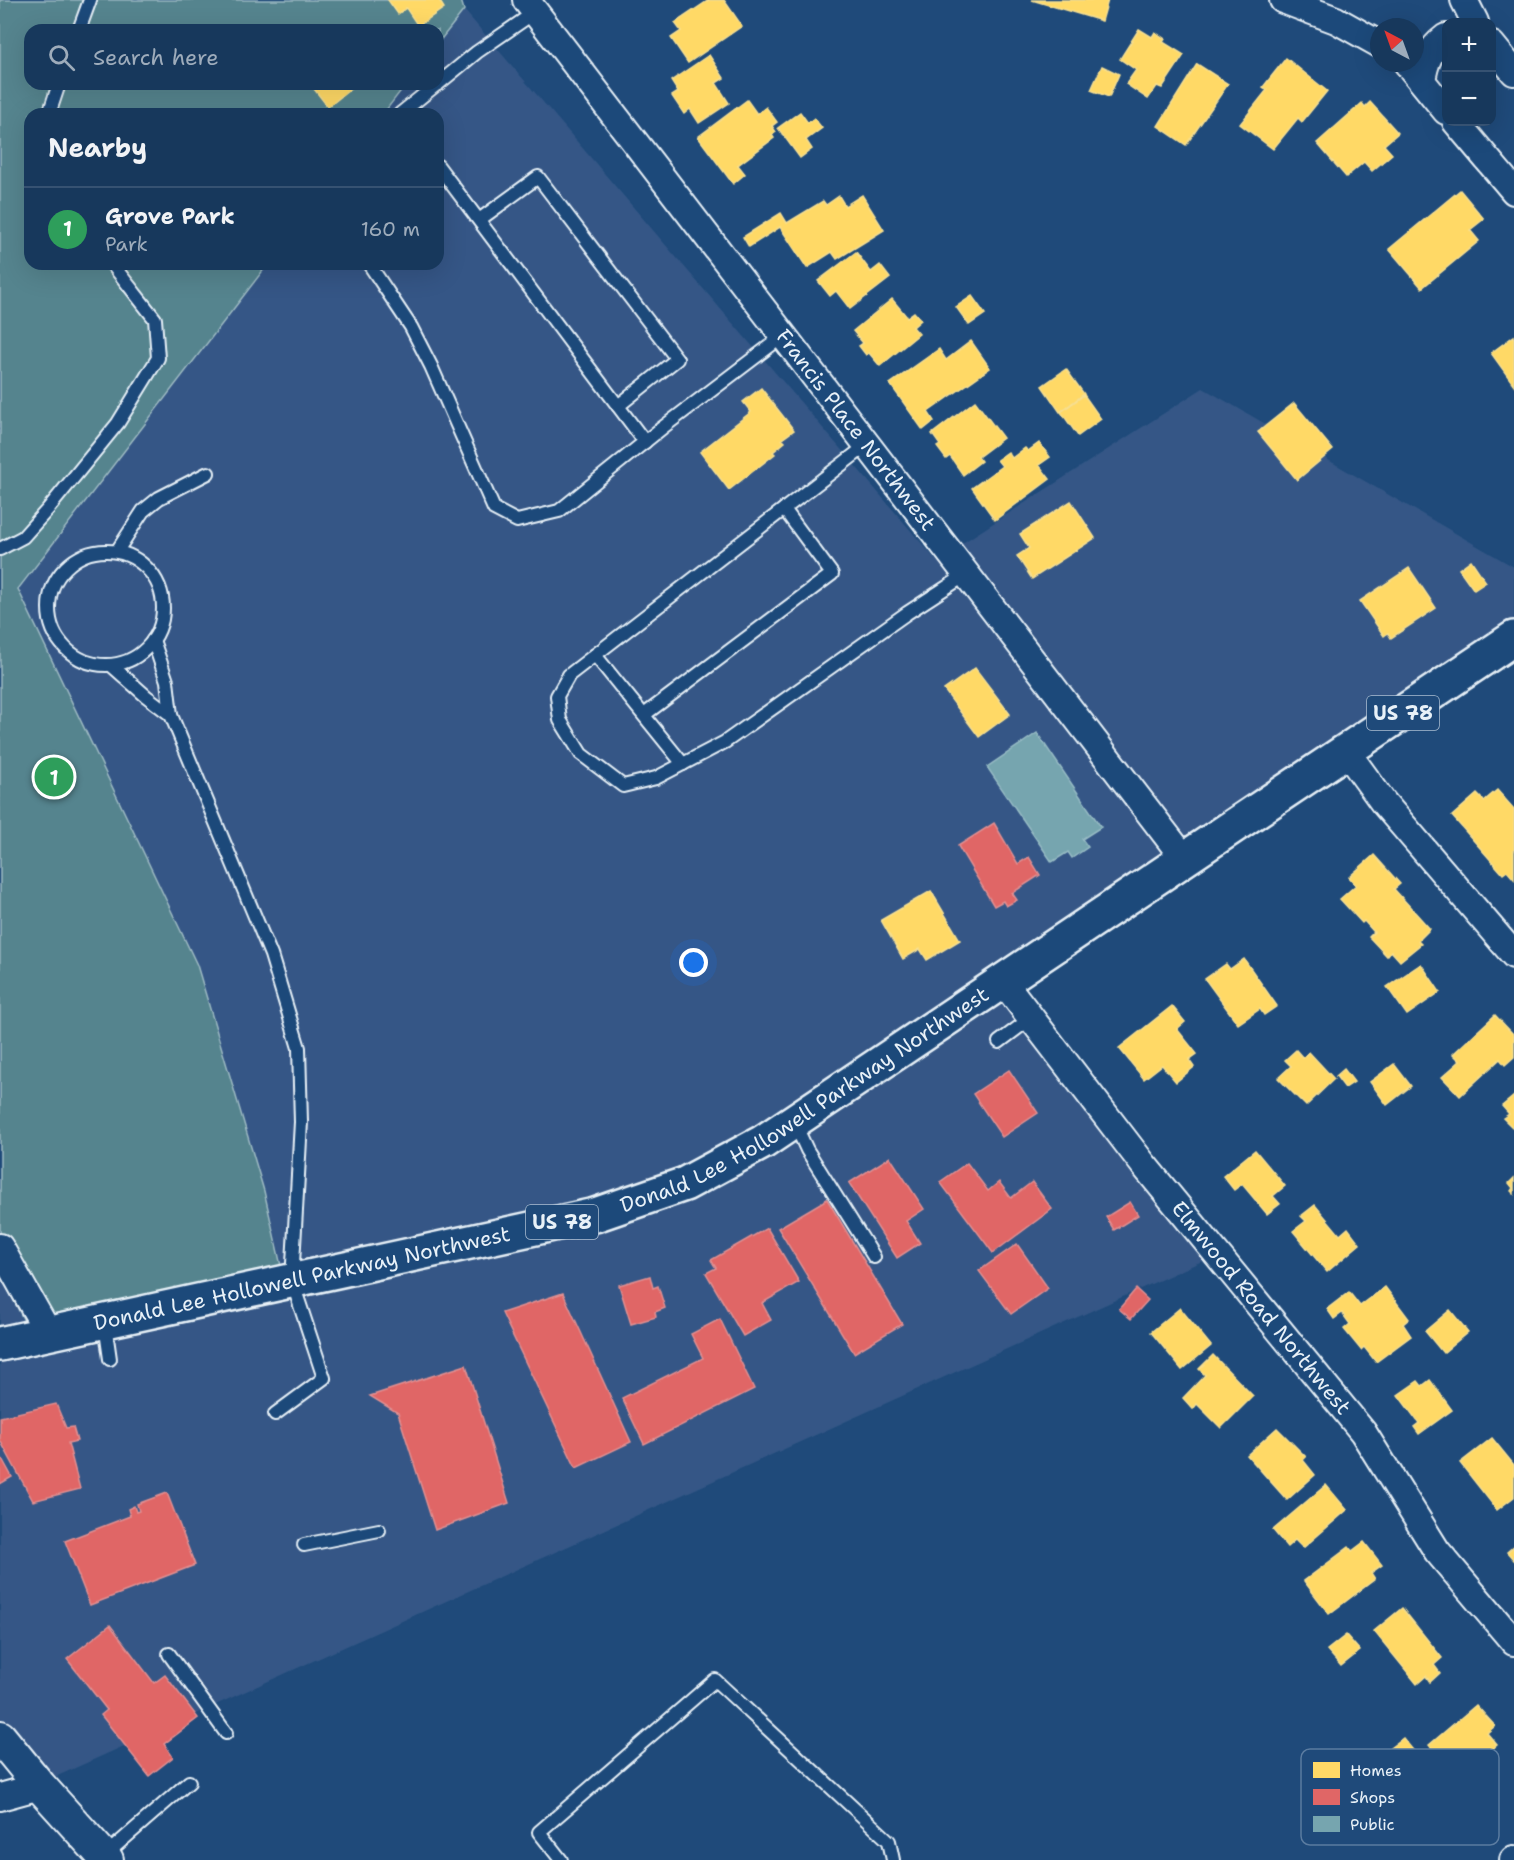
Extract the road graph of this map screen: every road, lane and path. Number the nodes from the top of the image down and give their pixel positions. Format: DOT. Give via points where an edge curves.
graph roads {
  1 [pos="90,0"];
  2 [pos="1283,0"];
  3 [pos="1464,0"];
  4 [pos="530,6"];
  5 [pos="1473,18"];
  6 [pos="81,24"];
  7 [pos="1370,39"];
  8 [pos="1442,40"];
  9 [pos="1496,51"];
  10 [pos="1424,63"];
  11 [pos="1414,72"];
  12 [pos="1514,72"];
  13 [pos="444,79"];
  14 [pos="57,90"];
  15 [pos="430,90"];
  16 [pos="1442,106"];
  17 [pos="51,108"];
  18 [pos="408,108"];
  19 [pos="1459,126"];
  20 [pos="444,174"];
  21 [pos="1514,191"];
  22 [pos="479,220"];
  23 [pos="117,270"];
  24 [pos="373,270"];
  25 [pos="783,336"];
  26 [pos="618,406"];
  27 [pos="645,442"];
  28 [pos="867,445"];
  29 [pos="208,473"];
  30 [pos="784,509"];
  31 [pos="0,549"];
  32 [pos="117,551"];
  33 [pos="967,574"];
  34 [pos="1514,638"];
  35 [pos="153,640"];
  36 [pos="595,655"];
  37 [pos="111,665"];
  38 [pos="171,715"];
  39 [pos="644,715"];
  40 [pos="1346,751"];
  41 [pos="683,764"];
  42 [pos="1184,858"];
  43 [pos="1514,955"];
  44 [pos="1002,980"];
  45 [pos="1031,1018"];
  46 [pos="999,1042"];
  47 [pos="794,1121"];
  48 [pos="0,1247"];
  49 [pos="874,1257"];
  50 [pos="292,1281"];
  51 [pos="105,1322"];
  52 [pos="49,1334"];
  53 [pos="0,1344"];
  54 [pos="110,1359"];
  55 [pos="275,1414"];
  56 [pos="379,1530"];
  57 [pos="304,1545"];
  58 [pos="1514,1642"];
  59 [pos="169,1654"];
  60 [pos="226,1733"];
  61 [pos="0,1737"];
  62 [pos="189,1782"];
  63 [pos="40,1786"];
  64 [pos="0,1797"];
  65 [pos="106,1858"];
  66 [pos="561,1860"];
  67 [pos="893,1860"];
  1 -- 6 [label="lane"];
  2 -- 7 [label="street" via="1336,20"];
  3 -- 5 [label="street"];
  4 -- 13 [label="lane"];
  4 -- 25 [label="street, Francis Place Northwest"];
  8 -- 10 [label="street"];
  9 -- 12 [label="street"];
  11 -- 16 [label="street"];
  14 -- 17 [label="lane"];
  15 -- 18 [label="lane"];
  19 -- 21 [label="street"];
  20 -- 22 [label="lane"];
  22 -- 26 [label="lane"];
  22 -- 26 [label="lane" via="538,177 677,359"];
  23 -- 31 [label="lane" via="155,319 158,358 118,423 48,509 23,537"];
  24 -- 27 [label="lane" via="411,327 431,366 494,509 517,521 559,511"];
  25 -- 27 [label="lane"];
  25 -- 28 [label="street, Francis Place Northwest"];
  26 -- 27 [label="lane"];
  28 -- 30 [label="lane"];
  28 -- 33 [label="street, Francis Place Northwest"];
  29 -- 32 [label="lane" via="159,498 143,511"];
  30 -- 36 [label="lane"];
  30 -- 39 [label="lane" via="832,574"];
  32 -- 35 [label="lane" via="149,568 159,584 164,620"];
  32 -- 37 [label="lane" via="97,551 79,557 63,569 52,586 48,605 50,625 58,643 90,665"];
  33 -- 41 [label="lane" via="725,742"];
  33 -- 42 [label="street, Francis Place Northwest"];
  34 -- 40 [label="main road, Donald Lee Hollowell Parkway Northwest / US 78"];
  35 -- 37 [label="lane" via="133,656"];
  35 -- 38 [label="lane" via="167,681"];
  36 -- 39 [label="lane"];
  36 -- 41 [label="lane" via="569,675 557,696 560,720 581,754 623,786 656,778"];
  37 -- 38 [label="lane"];
  38 -- 50 [label="lane" via="271,955 299,1048 301,1122"];
  39 -- 41 [label="lane"];
  40 -- 42 [label="main road, Donald Lee Hollowell Parkway Northwest / US 78"];
  40 -- 43 [label="street" via="1383,802"];
  42 -- 44 [label="main road, Donald Lee Hollowell Parkway Northwest / US 78"];
  44 -- 45 [label="street, Elmwood Road Northwest"];
  44 -- 47 [label="main road, Donald Lee Hollowell Parkway Northwest / US 78"];
  45 -- 46 [label="lane"];
  45 -- 58 [label="street, Elmwood Road Northwest" via="1143,1164 1363,1432 1437,1551"];
  47 -- 49 [label="lane" via="807,1150"];
  47 -- 50 [label="main road, Donald Lee Hollowell Parkway Northwest / US 78" via="685,1184 595,1215"];
  48 -- 52 [label="street"];
  50 -- 51 [label="main road, Donald Lee Hollowell Parkway Northwest / US 78"];
  50 -- 55 [label="lane" via="324,1378"];
  51 -- 52 [label="main road, Donald Lee Hollowell Parkway Northwest / US 78"];
  51 -- 54 [label="lane"];
  52 -- 53 [label="main road, Donald Lee Hollowell Parkway Northwest / US 78"];
  56 -- 57 [label="lane"];
  59 -- 60 [label="lane"];
  61 -- 63 [label="street"];
  62 -- 65 [label="lane"];
  63 -- 64 [label="street"];
  63 -- 65 [label="street"];
  66 -- 67 [label="lane" via="539,1833 715,1680 889,1841"];
}
